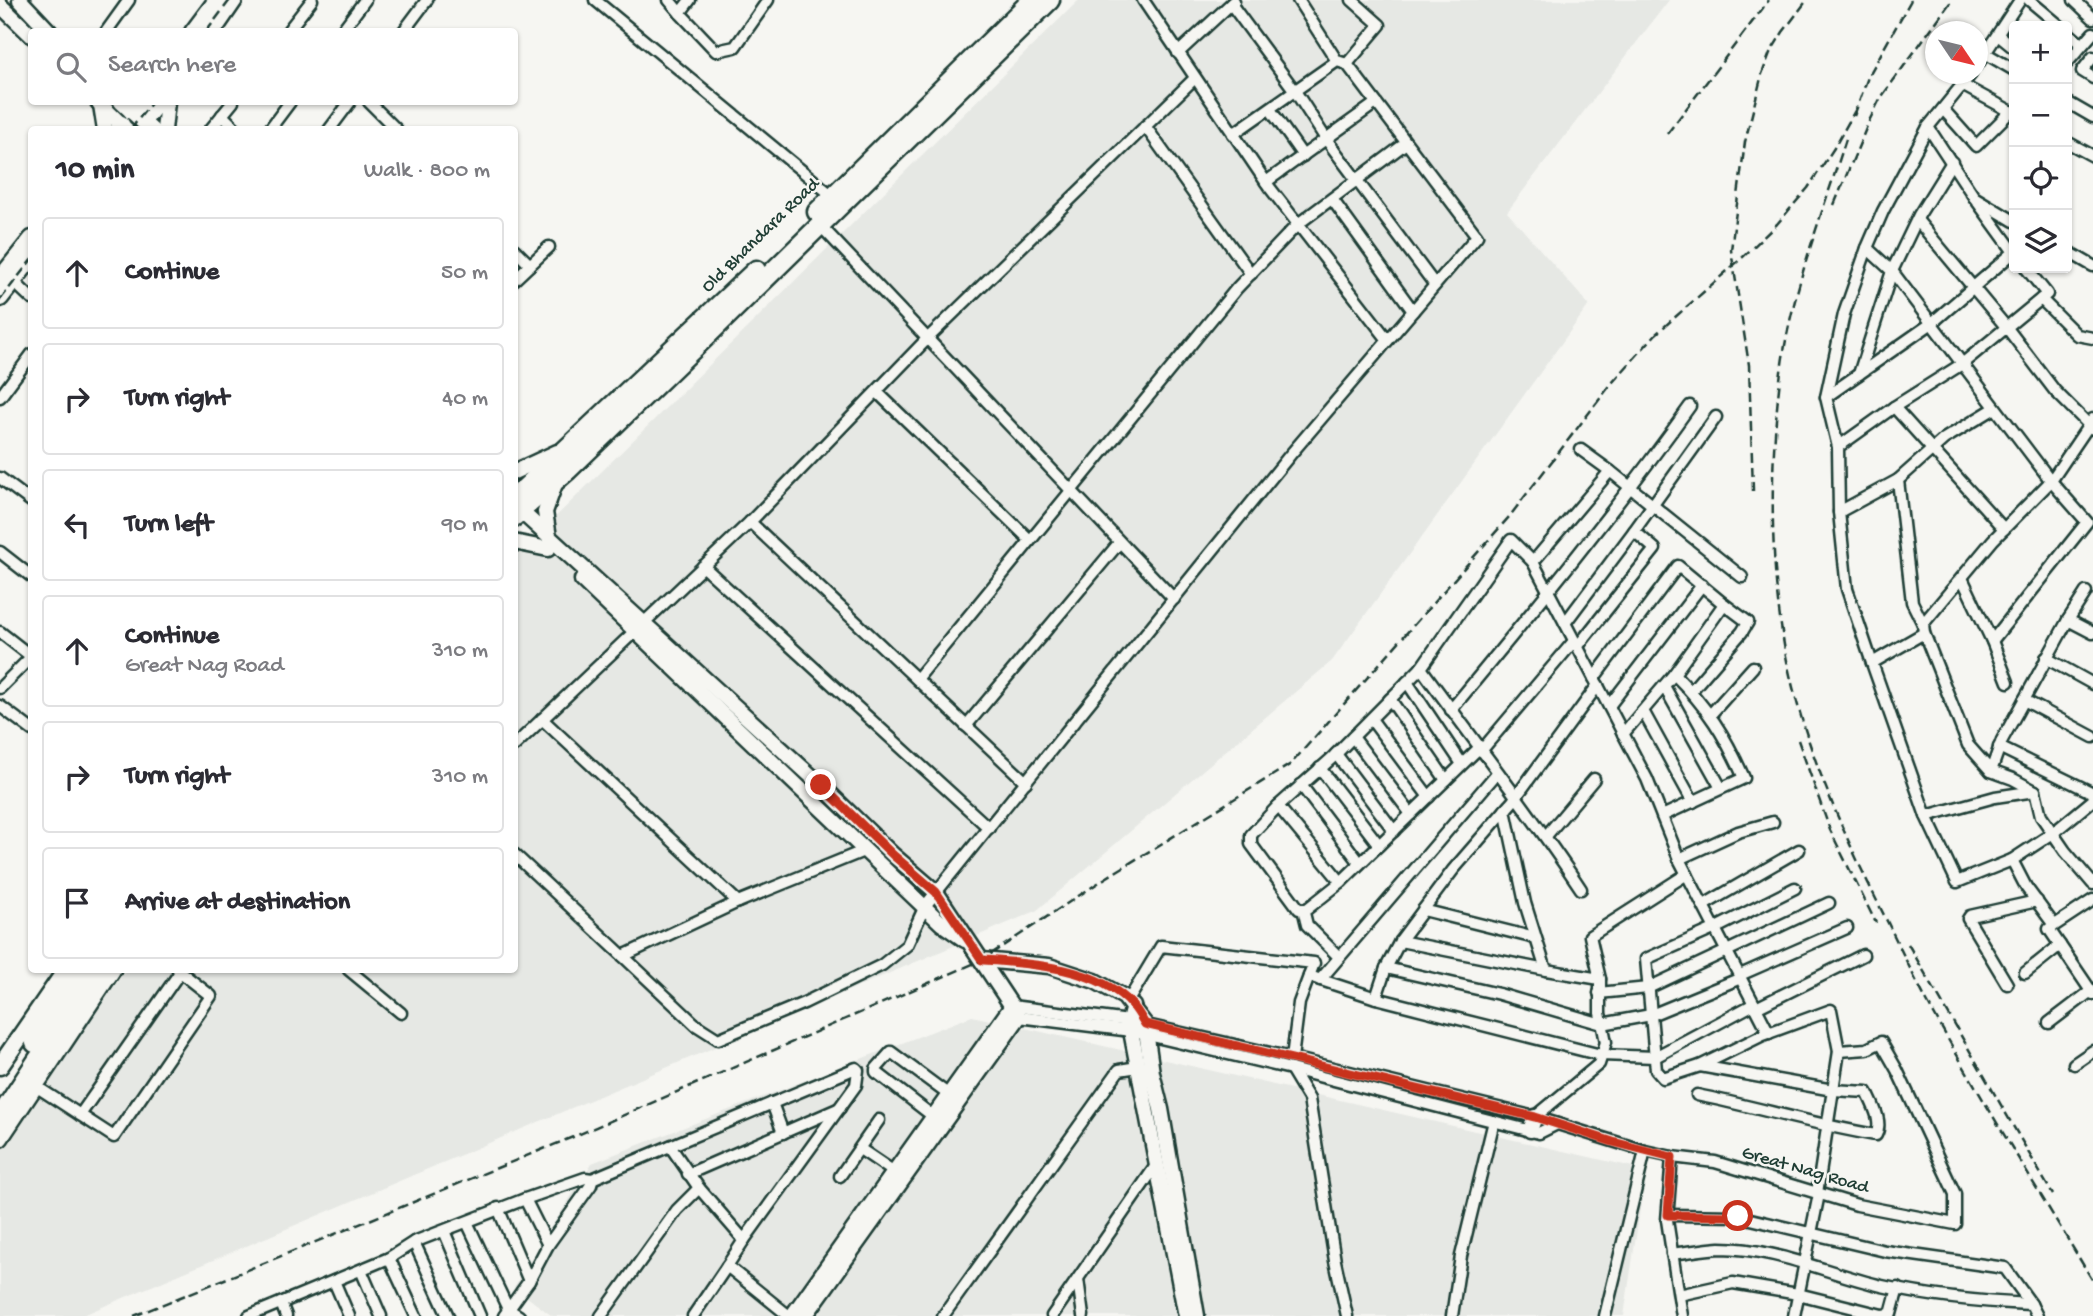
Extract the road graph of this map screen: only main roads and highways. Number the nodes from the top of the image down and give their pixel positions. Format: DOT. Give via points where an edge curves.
graph roads {
  1 [pos="20,0"];
  2 [pos="217,0"];
  3 [pos="234,0"];
  4 [pos="1032,0"];
  5 [pos="1050,0"];
  6 [pos="0,5"];
  7 [pos="46,28"];
  8 [pos="196,28"];
  9 [pos="215,28"];
  10 [pos="28,32"];
  11 [pos="99,105"];
  12 [pos="103,105"];
  13 [pos="154,105"];
  14 [pos="167,105"];
  15 [pos="132,120"];
  16 [pos="103,126"];
  17 [pos="164,126"];
  18 [pos="837,200"];
  19 [pos="28,246"];
  20 [pos="28,261"];
  21 [pos="7,280"];
  22 [pos="0,298"];
  23 [pos="640,389"];
  24 [pos="573,443"];
  25 [pos="518,470"];
  26 [pos="556,480"];
  27 [pos="518,508"];
  28 [pos="518,508"];
  29 [pos="518,512"];
  30 [pos="518,542"];
  31 [pos="548,543"];
  32 [pos="639,625"];
  33 [pos="970,943"];
  34 [pos="982,960"];
  35 [pos="64,973"];
  36 [pos="83,973"];
  37 [pos="100,973"];
  38 [pos="110,973"];
  39 [pos="1016,1011"];
  40 [pos="1130,1015"];
  41 [pos="0,1066"];
  42 [pos="1144,1067"];
  43 [pos="0,1096"];
  44 [pos="0,1116"];
  45 [pos="0,1138"];
  46 [pos="1163,1162"];
  47 [pos="791,1316"];
  48 [pos="805,1316"];
  49 [pos="1186,1316"];
  50 [pos="1197,1316"];
  1 -- 7 [label="main road"];
  2 -- 8 [label="main road"];
  3 -- 9 [label="main road"];
  4 -- 18 [label="highway, Old Bhandara Road"];
  5 -- 18 [label="highway"];
  6 -- 10 [label="main road"];
  11 -- 16 [label="main road"];
  12 -- 15 [label="main road"];
  13 -- 15 [label="main road"];
  14 -- 17 [label="main road"];
  18 -- 23 [label="highway, Old Bhandara Road"];
  19 -- 21 [label="main road"];
  20 -- 21 [label="main road"];
  21 -- 22 [label="main road"];
  23 -- 24 [label="highway, Old Bhandara Road"];
  23 -- 26 [label="highway"];
  24 -- 25 [label="main road"];
  24 -- 27 [label="highway, Old Bhandara Road"];
  26 -- 28 [label="highway"];
  26 -- 31 [label="main road" via="545,512"];
  29 -- 31 [label="main road"];
  30 -- 31 [label="main road"];
  31 -- 32 [label="main road"];
  32 -- 33 [label="main road" via="941,923"];
  32 -- 33 [label="main road" via="936,892"];
  33 -- 34 [label="main road"];
  34 -- 39 [label="main road"];
  34 -- 40 [label="main road" via="1049,966 1107,986"];
  35 -- 41 [label="main road"];
  36 -- 43 [label="highway"];
  37 -- 44 [label="highway"];
  38 -- 45 [label="main road"];
  39 -- 47 [label="main road"];
  39 -- 48 [label="main road"];
  40 -- 42 [label="main road"];
  40 -- 42 [label="main road" via="1146,1030"];
  42 -- 46 [label="main road"];
  46 -- 49 [label="main road"];
  46 -- 50 [label="main road"];
}
